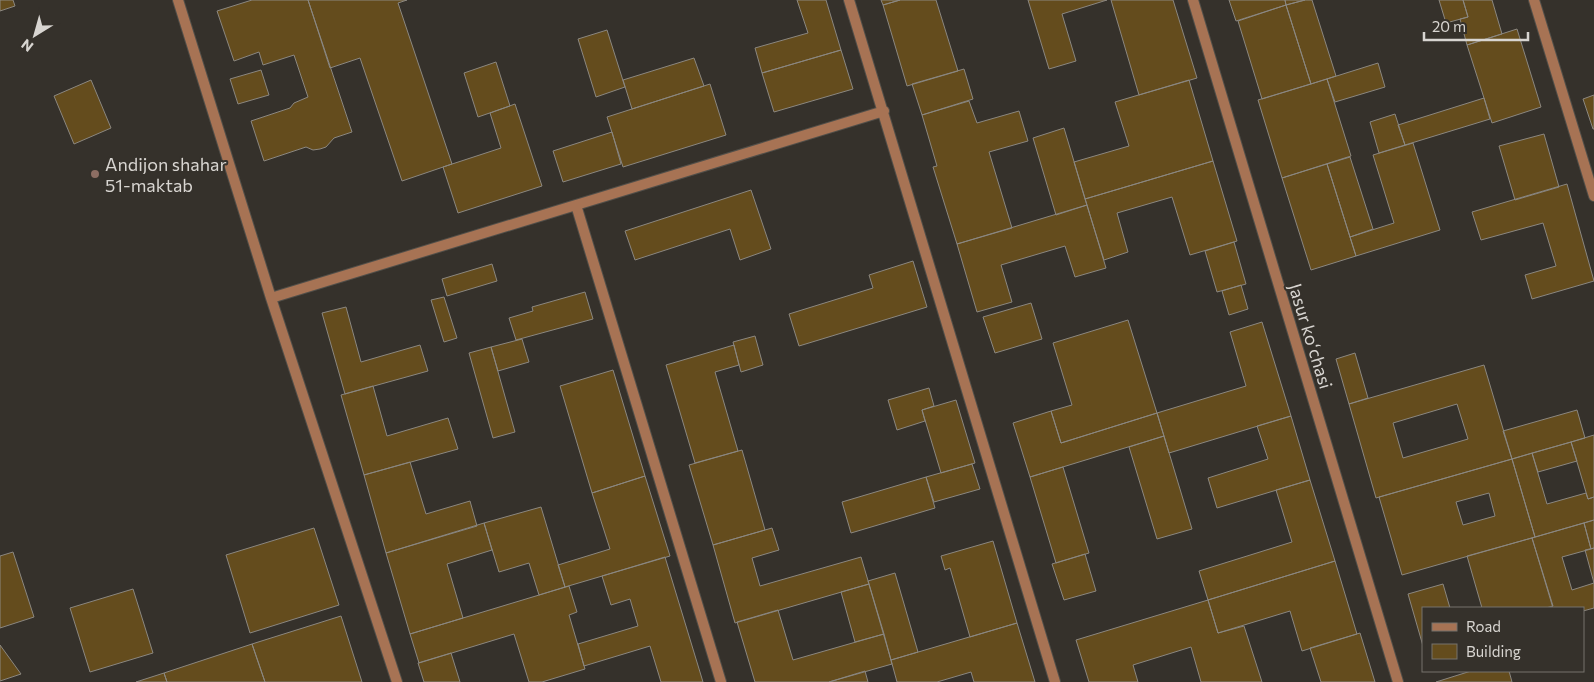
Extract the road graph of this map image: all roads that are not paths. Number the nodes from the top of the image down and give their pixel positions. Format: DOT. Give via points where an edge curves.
graph roads {
  1 [pos="178,0"];
  2 [pos="849,0"];
  3 [pos="1193,0"];
  4 [pos="1534,0"];
  5 [pos="884,111"];
  6 [pos="1594,196"];
  7 [pos="576,205"];
  8 [pos="271,298"];
  9 [pos="397,682"];
  10 [pos="721,682"];
  11 [pos="1055,682"];
  12 [pos="1398,682"];
  1 -- 8 [label="street"];
  2 -- 5 [label="street"];
  3 -- 12 [label="street, Jasur koʻchasi"];
  4 -- 6 [label="street"];
  5 -- 7 [label="street"];
  5 -- 11 [label="street"];
  7 -- 8 [label="street"];
  7 -- 10 [label="street"];
  8 -- 9 [label="street"];
}
